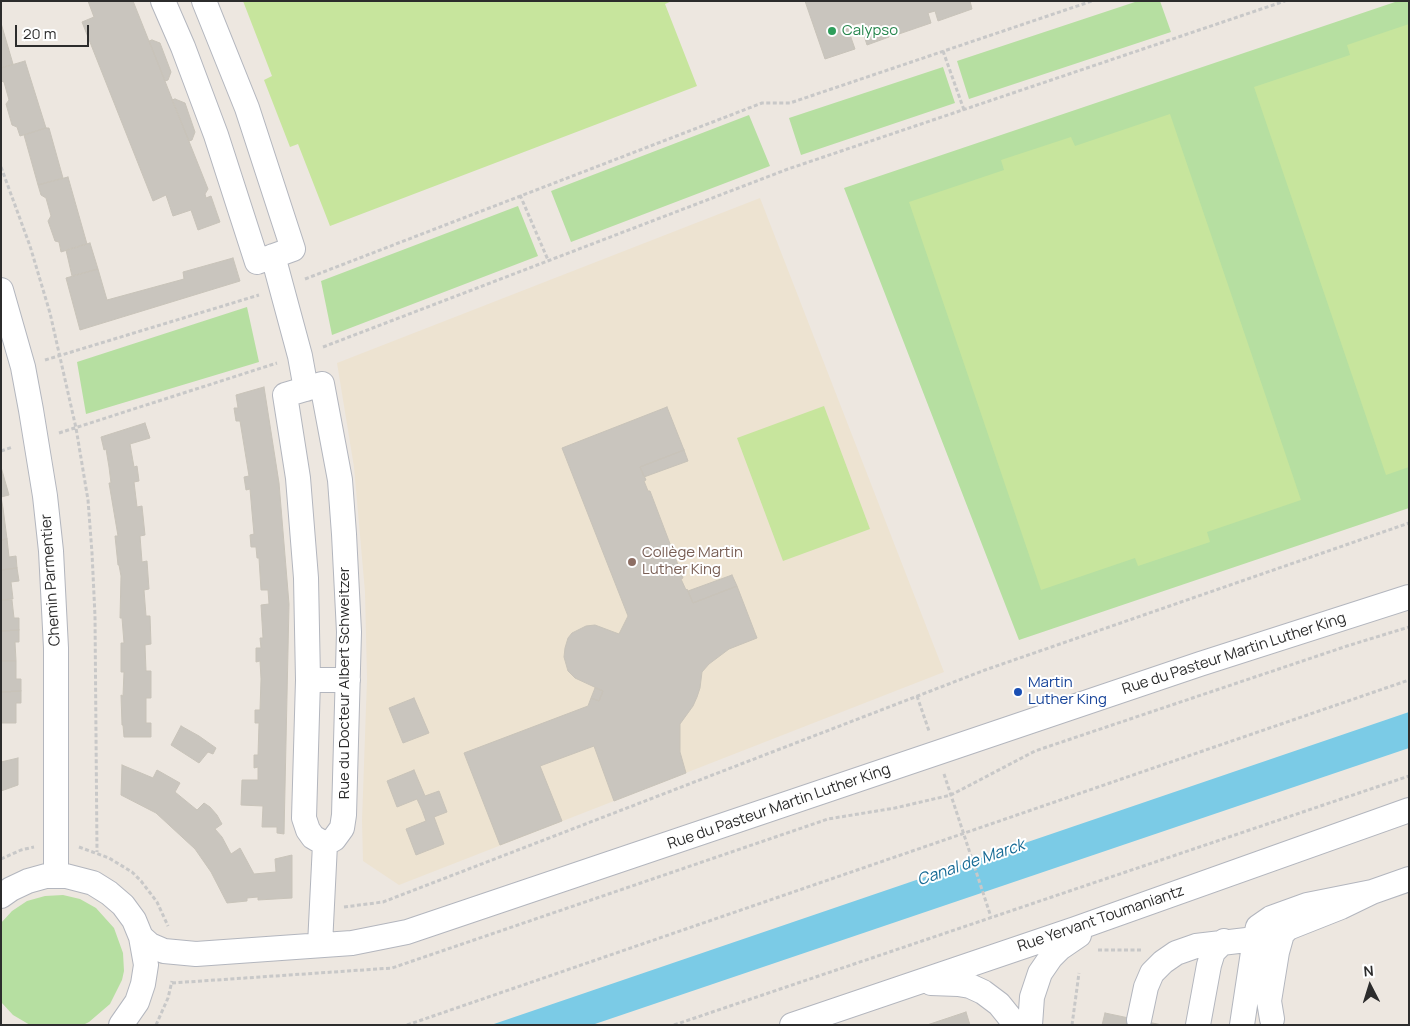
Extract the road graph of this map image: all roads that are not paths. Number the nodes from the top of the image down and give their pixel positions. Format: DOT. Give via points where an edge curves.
graph roads {
  1 [pos="163,1"];
  2 [pos="204,1"];
  3 [pos="273,256"];
  4 [pos="1,290"];
  5 [pos="306,389"];
  6 [pos="1409,597"];
  7 [pos="308,680"];
  8 [pos="348,680"];
  9 [pos="1409,810"];
  10 [pos="325,844"];
  11 [pos="56,876"];
  12 [pos="1409,879"];
  13 [pos="1372,892"];
  14 [pos="1,896"];
  15 [pos="1116,914"];
  16 [pos="141,937"];
  17 [pos="1255,939"];
  18 [pos="1224,942"];
  19 [pos="320,945"];
  20 [pos="909,985"];
  21 [pos="1275,1015"];
  22 [pos="1139,1020"];
  23 [pos="121,1025"];
  24 [pos="792,1025"];
  25 [pos="1016,1025"];
  26 [pos="1030,1025"];
  27 [pos="1198,1025"];
  28 [pos="1242,1025"];
  29 [pos="1248,1025"];
  1 -- 3 [label="street" via="216,134 257,262"];
  2 -- 3 [label="street" via="248,108 293,249"];
  3 -- 5 [label="street"];
  4 -- 11 [label="street, Chemin Parmentier" via="37,440 49,534 55,616"];
  5 -- 7 [label="street" via="285,395 302,516"];
  5 -- 8 [label="street, Rue du Docteur Albert Schweitzer" via="322,384 340,480 347,586"];
  6 -- 19 [label="street, Rue du Pasteur Martin Luther King" via="1218,658 414,930 362,941"];
  7 -- 8 [label="street"];
  7 -- 10 [label="street" via="304,818 312,837"];
  8 -- 10 [label="street, Rue du Docteur Albert Schweitzer" via="344,815 342,828 334,839"];
  9 -- 15 [label="street, Rue Yervant Toumaniantz"];
  10 -- 19 [label="street"];
  11 -- 14 [label="street" via="28,881"];
  11 -- 16 [label="street" via="84,880 101,887 129,912"];
  12 -- 13 [label="street"];
  13 -- 17 [label="street" via="1307,905 1271,918 1258,927"];
  13 -- 21 [label="street" via="1288,928 1282,934 1277,952"];
  15 -- 20 [label="street, Rue Yervant Toumaniantz"];
  15 -- 26 [label="street" via="1052,956 1040,974 1032,997"];
  16 -- 19 [label="street, Rue du Pasteur Martin Luther King" via="157,949 183,954"];
  16 -- 23 [label="street" via="146,965 143,984 137,1002"];
  17 -- 18 [label="street"];
  17 -- 21 [label="street" via="1265,947 1261,981"];
  17 -- 28 [label="street"];
  18 -- 22 [label="street" via="1196,946 1163,962 1152,973 1146,987"];
  18 -- 27 [label="street" via="1213,952"];
  20 -- 24 [label="street, Rue Yervant Toumaniantz"];
  20 -- 25 [label="street" via="949,983 970,986 999,1004"];
  21 -- 29 [label="street" via="1254,1020"];
}
